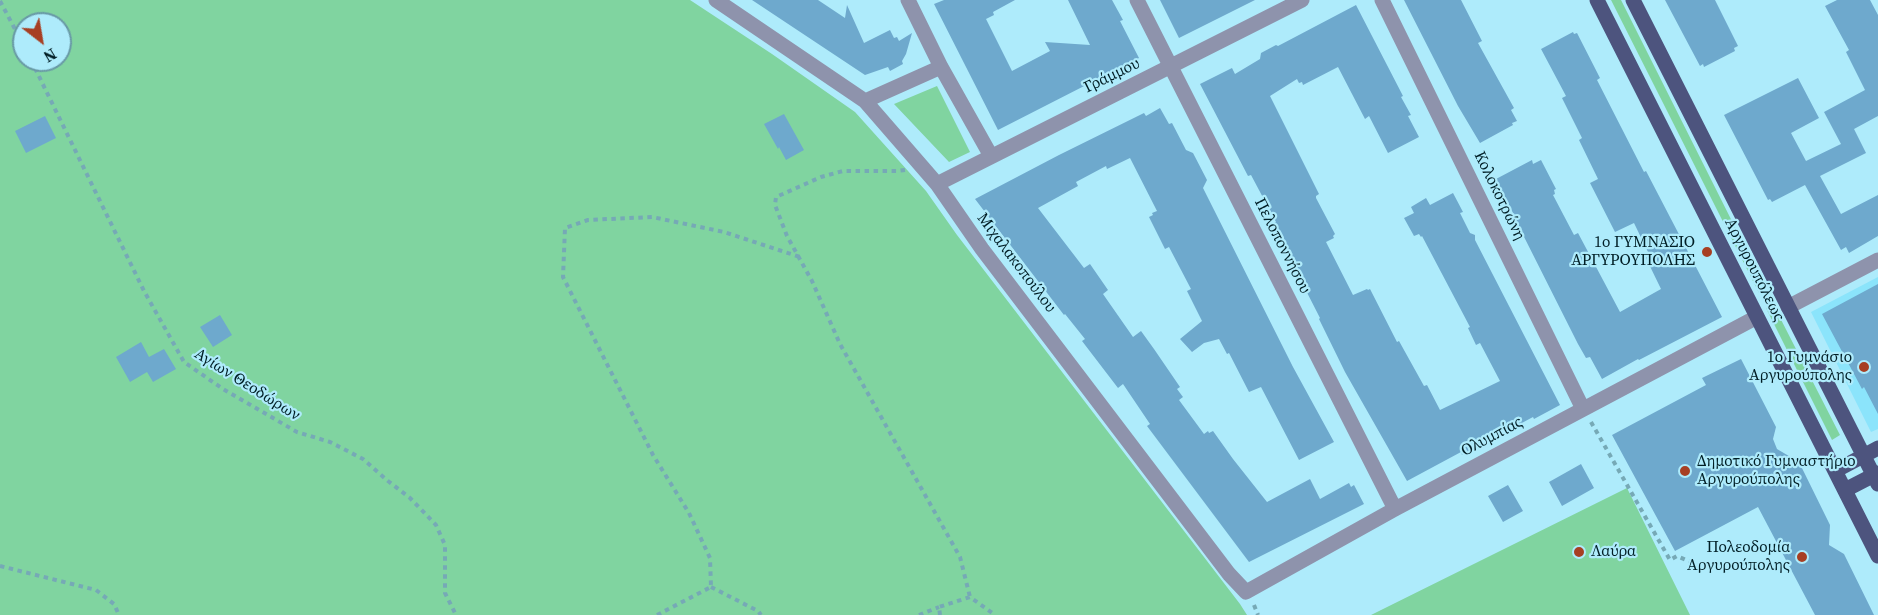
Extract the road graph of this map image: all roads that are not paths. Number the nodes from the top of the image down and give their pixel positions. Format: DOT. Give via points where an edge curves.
graph roads {
  1 [pos="716,0"];
  2 [pos="908,0"];
  3 [pos="1137,0"];
  4 [pos="1302,0"];
  5 [pos="1382,0"];
  6 [pos="1597,0"];
  7 [pos="1633,0"];
  8 [pos="941,67"];
  9 [pos="1171,67"];
  10 [pos="866,101"];
  11 [pos="991,156"];
  12 [pos="938,184"];
  13 [pos="1878,260"];
  14 [pos="1788,307"];
  15 [pos="1757,317"];
  16 [pos="1584,409"];
  17 [pos="1878,448"];
  18 [pos="1863,456"];
  19 [pos="1835,471"];
  20 [pos="1876,477"];
  21 [pos="1845,490"];
  22 [pos="1395,509"];
  23 [pos="1878,556"];
  24 [pos="1246,592"];
  1 -- 10 [label="street, Μιχαλακοπούλου"];
  2 -- 8 [label="street"];
  3 -- 9 [label="street, Πελοποννήσου"];
  4 -- 9 [label="street, Γράμμου"];
  5 -- 16 [label="street, Κολοκοτρώνη"];
  6 -- 15 [label="main road, Αργυρουπόλεως"];
  7 -- 14 [label="main road, Αργυρουπόλεως"];
  8 -- 10 [label="street"];
  8 -- 11 [label="street"];
  9 -- 11 [label="street, Γράμμου"];
  9 -- 22 [label="street, Πελοποννήσου"];
  10 -- 12 [label="street, Μιχαλακοπούλου"];
  11 -- 12 [label="street, Γράμμου"];
  12 -- 24 [label="street, Μιχαλακοπούλου" via="1003,277"];
  13 -- 14 [label="street"];
  14 -- 18 [label="main road, Αργυρουπόλεως"];
  15 -- 16 [label="street, Ολυμπίας"];
  15 -- 19 [label="main road, Αργυρουπόλεως"];
  16 -- 22 [label="street, Ολυμπίας"];
  17 -- 18 [label="main road"];
  18 -- 19 [label="main road"];
  18 -- 20 [label="main road, Αργυρουπόλεως"];
  19 -- 21 [label="main road, Αργυρουπόλεως"];
  20 -- 21 [label="main road"];
  21 -- 23 [label="main road, Αργυρουπόλεως"];
  22 -- 24 [label="street, Ολυμπίας"];
}
